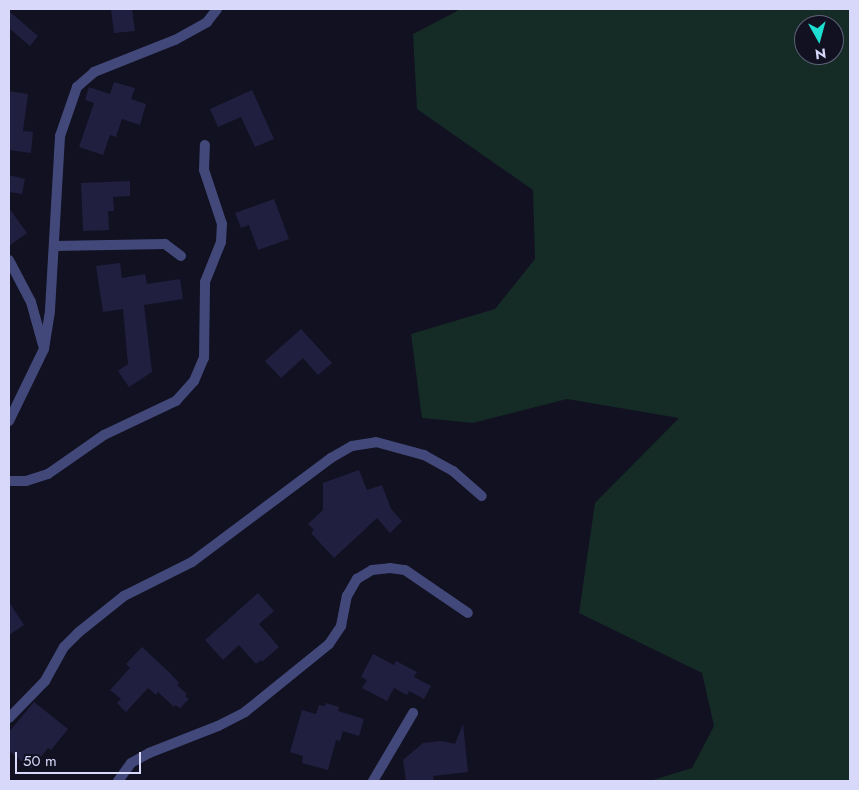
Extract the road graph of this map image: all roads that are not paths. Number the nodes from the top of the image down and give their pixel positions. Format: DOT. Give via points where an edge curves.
graph roads {
  1 [pos="217,9"];
  2 [pos="205,145"];
  3 [pos="54,246"];
  4 [pos="181,256"];
  5 [pos="9,260"];
  6 [pos="44,349"];
  7 [pos="9,421"];
  8 [pos="9,481"];
  9 [pos="482,496"];
  10 [pos="468,613"];
  11 [pos="413,713"];
  12 [pos="9,718"];
  13 [pos="118,781"];
  14 [pos="373,781"];
  1 -- 3 [label="street" via="207,22 175,40 94,72 77,87 60,136"];
  2 -- 8 [label="street" via="204,170 222,224 220,242 205,282 204,358 194,382 176,401 104,436 48,474 26,482"];
  3 -- 4 [label="street" via="165,244"];
  3 -- 6 [label="street"];
  5 -- 6 [label="street" via="31,302"];
  6 -- 7 [label="street"];
  9 -- 12 [label="street" via="453,471 424,456 376,442 352,446 331,458 192,562 124,596 101,614 64,647 45,681"];
  10 -- 13 [label="street" via="405,570 372,570 357,579 347,596 341,626 329,644 245,712 149,753 131,763"];
  11 -- 14 [label="street"];
}
